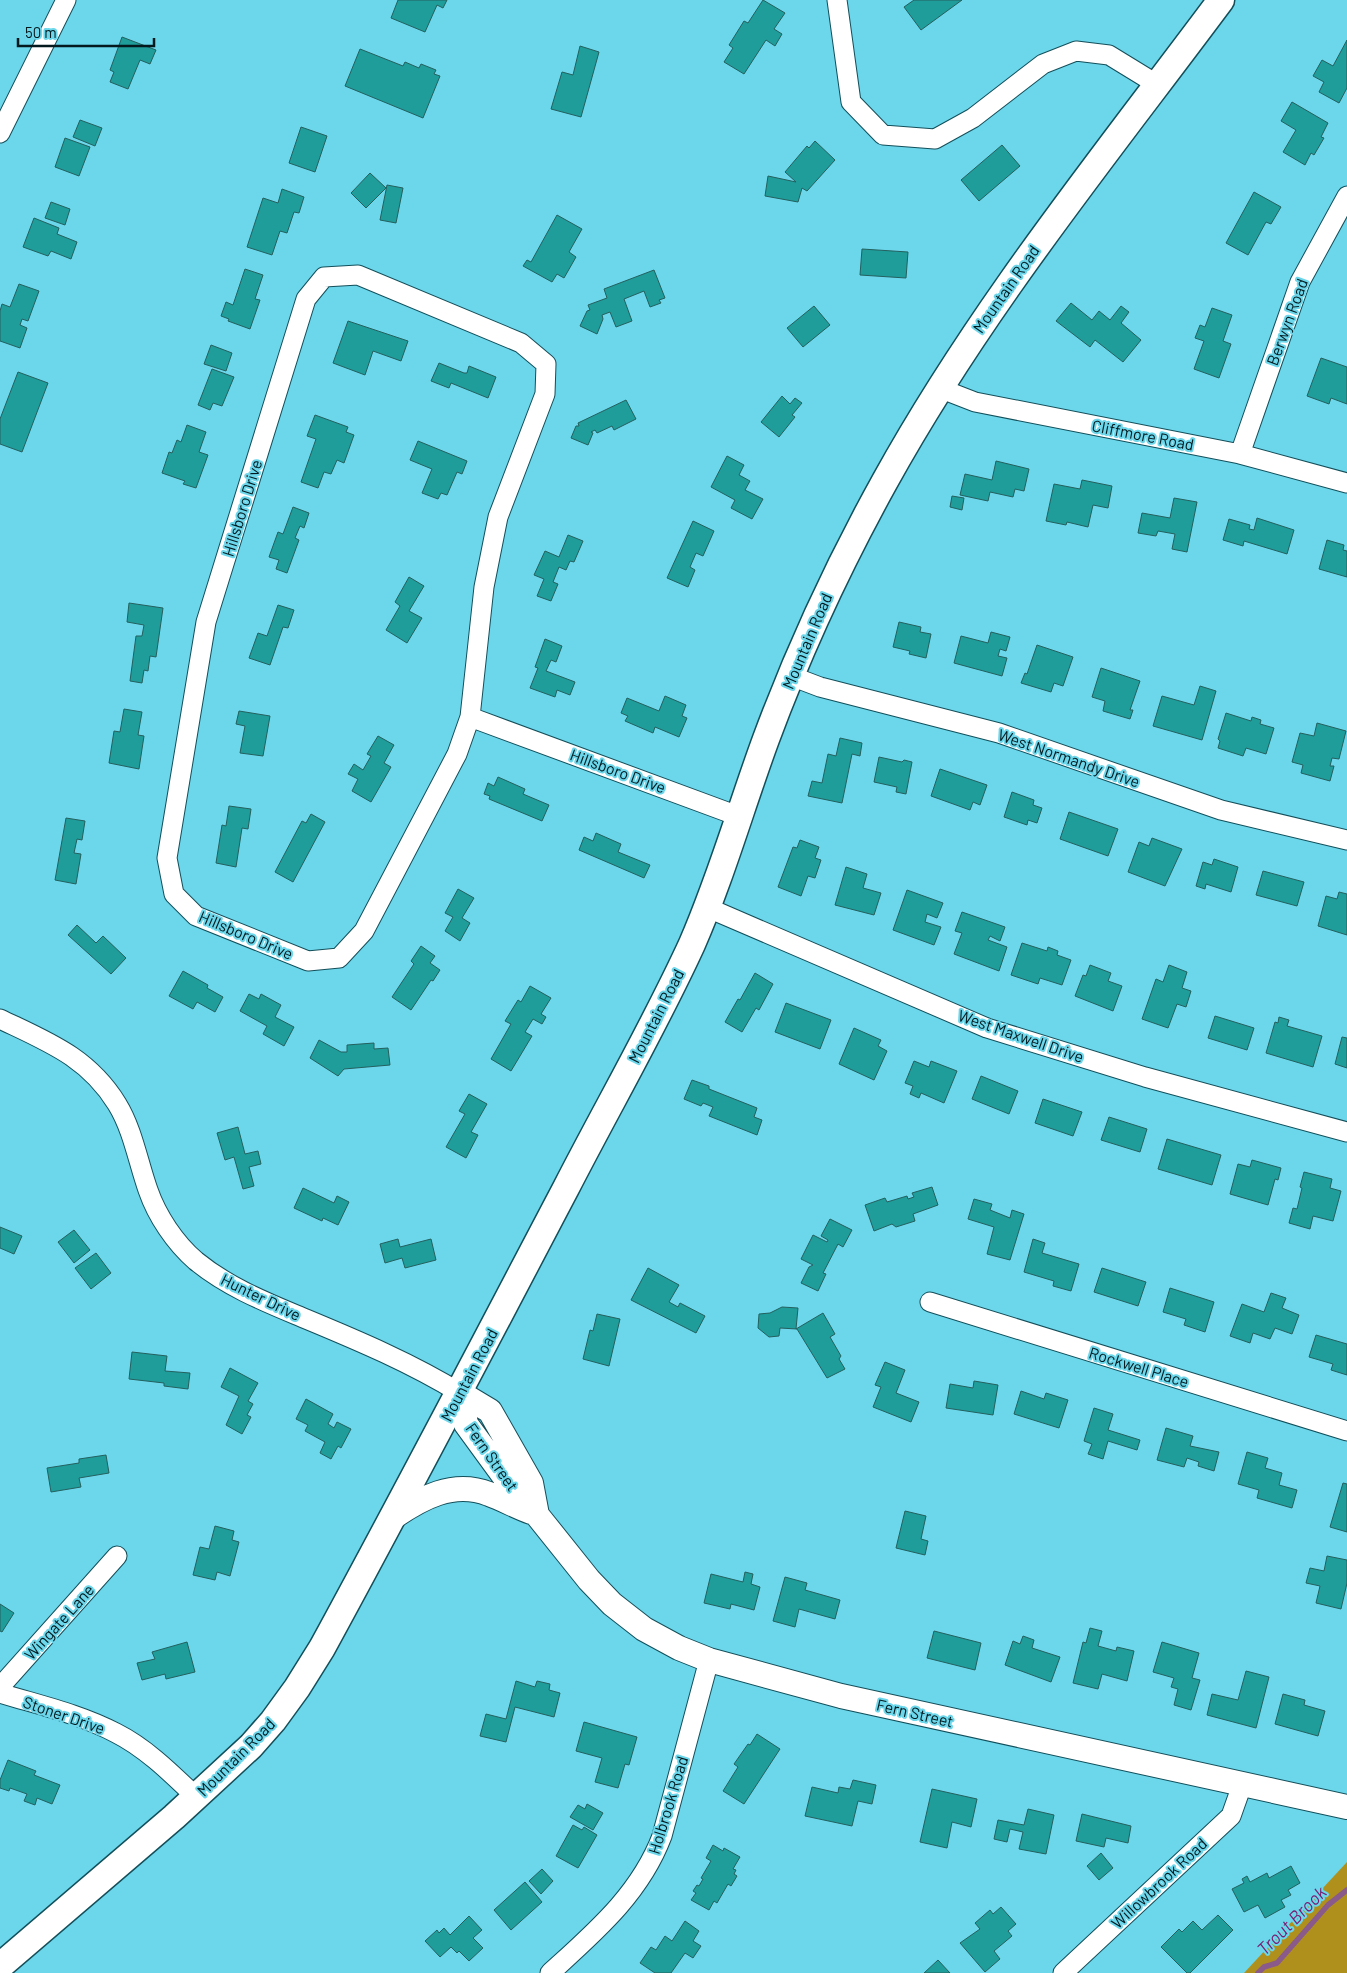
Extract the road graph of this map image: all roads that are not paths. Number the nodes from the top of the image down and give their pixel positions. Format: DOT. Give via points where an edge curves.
graph roads {
  1 [pos="66,0"];
  2 [pos="837,0"];
  3 [pos="1221,0"];
  4 [pos="1158,85"];
  5 [pos="0,133"];
  6 [pos="1347,196"];
  7 [pos="939,388"];
  8 [pos="1240,454"];
  9 [pos="1347,483"];
  10 [pos="791,676"];
  11 [pos="470,717"];
  12 [pos="738,816"];
  13 [pos="1347,840"];
  14 [pos="706,907"];
  15 [pos="0,1019"];
  16 [pos="1347,1132"];
  17 [pos="930,1302"];
  18 [pos="460,1393"];
  19 [pos="1347,1431"];
  20 [pos="537,1515"];
  21 [pos="392,1518"];
  22 [pos="117,1556"];
  23 [pos="709,1660"];
  24 [pos="0,1687"];
  25 [pos="0,1693"];
  26 [pos="1242,1785"];
  27 [pos="196,1797"];
  28 [pos="1347,1807"];
  29 [pos="0,1966"];
  30 [pos="550,1973"];
  31 [pos="1062,1973"];
  1 -- 5 [label="street"];
  2 -- 4 [label="street" via="851,102 883,135 935,139 974,118 1043,64 1076,51 1109,55"];
  3 -- 4 [label="main road, Mountain Road"];
  4 -- 7 [label="main road, Mountain Road" via="988,313"];
  6 -- 8 [label="street, Berwyn Road" via="1300,282"];
  7 -- 8 [label="street, Cliffmore Road" via="975,402"];
  7 -- 10 [label="main road, Mountain Road" via="832,582"];
  8 -- 9 [label="street, Cliffmore Road"];
  10 -- 12 [label="main road, Mountain Road"];
  10 -- 13 [label="street, West Normandy Drive" via="820,687 999,733 1221,810"];
  11 -- 11 [label="street, Hillsboro Drive" via="484,587 498,517 545,394 546,364 521,343 358,275 324,277 306,299 206,622 167,858 174,894 196,916 308,961 339,958 364,931 456,754"];
  11 -- 12 [label="street, Hillsboro Drive"];
  12 -- 14 [label="main road, Mountain Road"];
  14 -- 16 [label="street, West Maxwell Drive" via="987,1028 1146,1077"];
  14 -- 18 [label="main road, Mountain Road" via="668,995"];
  15 -- 18 [label="street, Hunter Drive" via="66,1051 102,1084 118,1105 130,1130 158,1213 196,1261 224,1282 402,1361"];
  17 -- 19 [label="street, Rockwell Place"];
  18 -- 20 [label="street, Fern Street" via="490,1411 531,1484"];
  18 -- 21 [label="main road, Mountain Road"];
  20 -- 21 [label="street" via="490,1494 461,1488 434,1494"];
  20 -- 23 [label="street, Fern Street" via="588,1580 612,1604 644,1629"];
  21 -- 27 [label="main road, Mountain Road" via="298,1688 251,1746"];
  22 -- 24 [label="street, Wingate Lane"];
  23 -- 26 [label="street, Fern Street" via="841,1696"];
  23 -- 30 [label="street, Holbrook Road" via="655,1855 644,1876 611,1915"];
  25 -- 27 [label="street, Stoner Drive" via="90,1721 117,1733 144,1751"];
  26 -- 28 [label="street, Fern Street"];
  26 -- 31 [label="street, Willowbrook Road" via="1231,1816"];
  27 -- 29 [label="main road, Mountain Road"];
}
